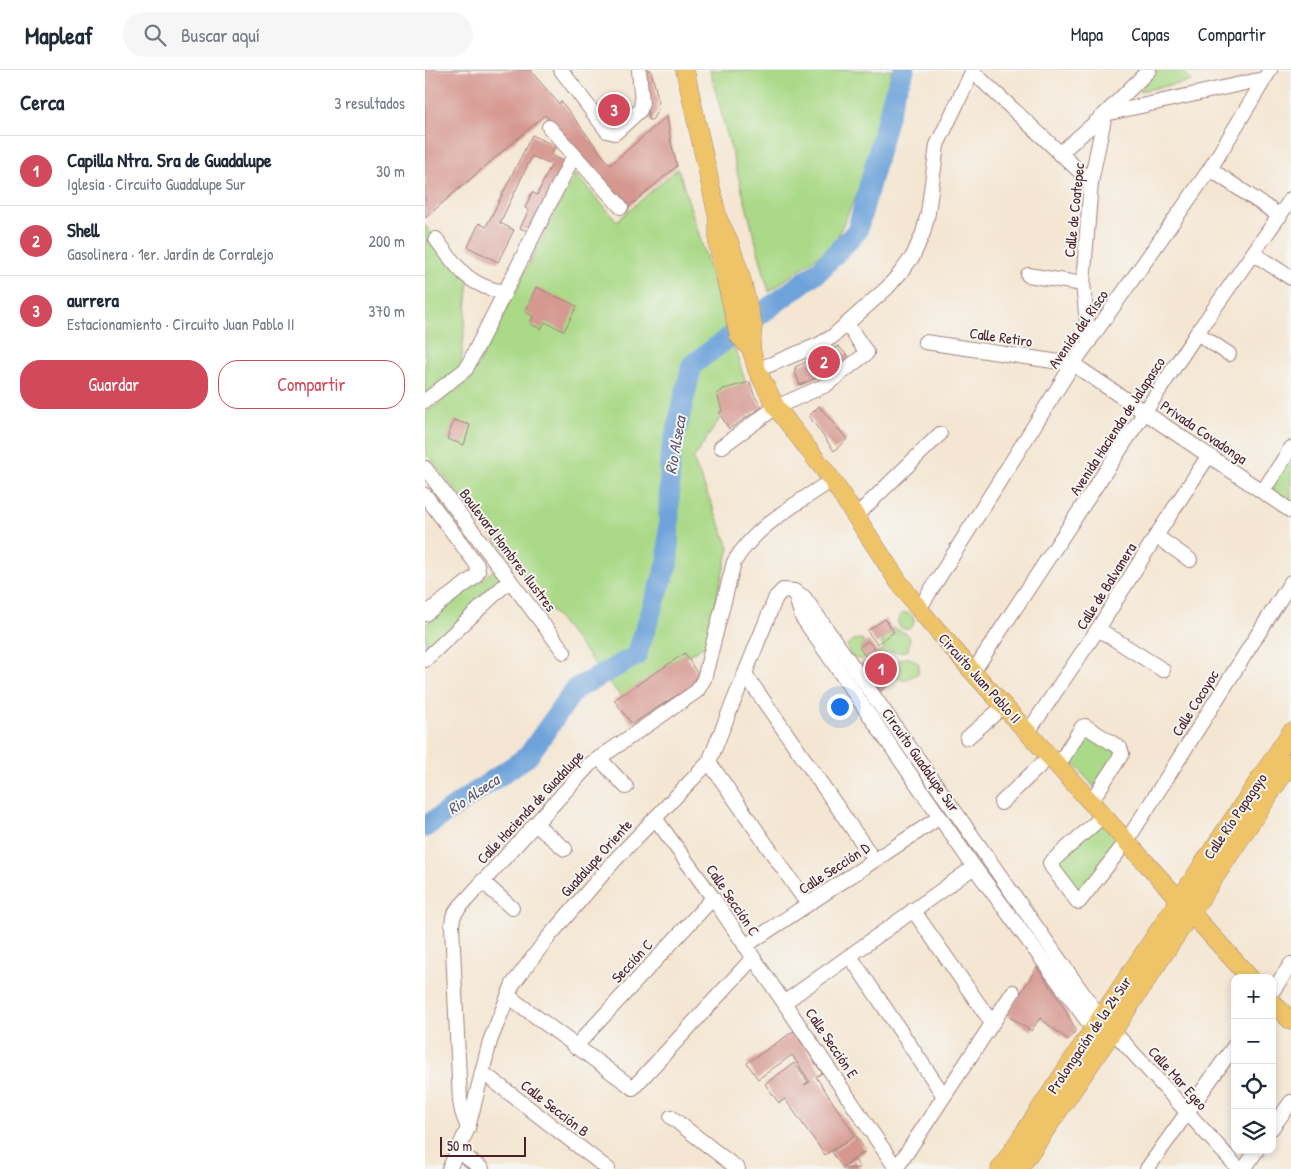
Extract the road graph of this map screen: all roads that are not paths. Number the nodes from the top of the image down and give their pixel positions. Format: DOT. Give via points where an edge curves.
graph roads {
  1 [pos="561,70"];
  2 [pos="639,70"];
  3 [pos="685,70"];
  4 [pos="1149,70"];
  5 [pos="973,71"];
  6 [pos="1267,74"];
  7 [pos="1105,114"];
  8 [pos="549,127"];
  9 [pos="1059,154"];
  10 [pos="574,155"];
  11 [pos="1210,169"];
  12 [pos="1091,182"];
  13 [pos="1291,199"];
  14 [pos="621,207"];
  15 [pos="1280,216"];
  16 [pos="436,239"];
  17 [pos="1254,254"];
  18 [pos="1027,275"];
  19 [pos="1291,278"];
  20 [pos="1083,284"];
  21 [pos="505,292"];
  22 [pos="847,324"];
  23 [pos="1197,333"];
  24 [pos="925,342"];
  25 [pos="1089,342"];
  26 [pos="1229,354"];
  27 [pos="1073,364"];
  28 [pos="757,370"];
  29 [pos="425,401"];
  30 [pos="776,407"];
  31 [pos="1146,412"];
  32 [pos="940,434"];
  33 [pos="721,447"];
  34 [pos="1291,448"];
  35 [pos="1209,455"];
  36 [pos="425,468"];
  37 [pos="831,480"];
  38 [pos="1263,491"];
  39 [pos="426,500"];
  40 [pos="1291,511"];
  41 [pos="856,516"];
  42 [pos="1156,536"];
  43 [pos="1190,560"];
  44 [pos="510,580"];
  45 [pos="1291,582"];
  46 [pos="794,591"];
  47 [pos="1287,597"];
  48 [pos="919,609"];
  49 [pos="425,614"];
  50 [pos="1098,629"];
  51 [pos="564,652"];
  52 [pos="426,659"];
  53 [pos="1163,670"];
  54 [pos="973,672"];
  55 [pos="745,674"];
  56 [pos="1004,706"];
  57 [pos="1028,732"];
  58 [pos="1291,732"];
  59 [pos="967,738"];
  60 [pos="905,740"];
  61 [pos="893,749"];
  62 [pos="599,758"];
  63 [pos="1053,761"];
  64 [pos="709,762"];
  65 [pos="1291,762"];
  66 [pos="626,787"];
  67 [pos="1001,803"];
  68 [pos="1090,803"];
  69 [pos="1103,816"];
  70 [pos="940,817"];
  71 [pos="655,818"];
  72 [pos="535,824"];
  73 [pos="1126,842"];
  74 [pos="565,849"];
  75 [pos="868,851"];
  76 [pos="974,867"];
  77 [pos="483,881"];
  78 [pos="1010,889"];
  79 [pos="802,896"];
  80 [pos="713,898"];
  81 [pos="997,899"];
  82 [pos="1184,907"];
  83 [pos="512,908"];
  84 [pos="913,910"];
  85 [pos="749,952"];
  86 [pos="850,956"];
  87 [pos="1291,964"];
  88 [pos="1246,974"];
  89 [pos="1276,986"];
  90 [pos="1013,992"];
  91 [pos="507,996"];
  92 [pos="785,1002"];
  93 [pos="1276,1006"];
  94 [pos="1291,1021"];
  95 [pos="992,1023"];
  96 [pos="1097,1024"];
  97 [pos="1113,1031"];
  98 [pos="575,1046"];
  99 [pos="1231,1051"];
  100 [pos="482,1072"];
  101 [pos="944,1096"];
  102 [pos="1291,1102"];
  103 [pos="1187,1112"];
  104 [pos="671,1117"];
  105 [pos="1276,1123"];
  106 [pos="468,1128"];
  107 [pos="458,1151"];
  108 [pos="1254,1154"];
  109 [pos="449,1169"];
  110 [pos="482,1169"];
  111 [pos="608,1169"];
  112 [pos="737,1169"];
  113 [pos="896,1169"];
  114 [pos="1000,1169"];
  115 [pos="1019,1169"];
  116 [pos="1147,1169"];
  117 [pos="1239,1169"];
  118 [pos="1244,1169"];
  1 -- 2 [label="street" via="611,133 641,110"];
  3 -- 28 [label="main road, Circuito Juan Pablo II" via="718,219 729,241 734,280"];
  4 -- 7 [label="street"];
  5 -- 9 [label="street"];
  5 -- 22 [label="street" via="937,145 928,213 913,256 887,288"];
  6 -- 7 [label="street"];
  6 -- 11 [label="street, Avenida del Risco"];
  7 -- 9 [label="street"];
  7 -- 12 [label="street, Calle de Coatepec"];
  8 -- 10 [label="street"];
  9 -- 12 [label="street"];
  10 -- 14 [label="street"];
  10 -- 21 [label="street"];
  11 -- 15 [label="street"];
  11 -- 25 [label="street, Avenida del Risco"];
  12 -- 20 [label="street, Calle de Coatepec"];
  13 -- 15 [label="street, Avenida Hacienda de Jalapasco"];
  15 -- 17 [label="street, Avenida Hacienda de Jalapasco"];
  16 -- 21 [label="street" via="462,273 477,284"];
  17 -- 19 [label="street"];
  17 -- 23 [label="street, Avenida Hacienda de Jalapasco"];
  18 -- 20 [label="street"];
  20 -- 25 [label="street, Calle de Coatepec"];
  21 -- 29 [label="street" via="466,369"];
  22 -- 28 [label="street" via="818,345"];
  22 -- 30 [label="street" via="867,352 826,386"];
  23 -- 26 [label="street"];
  23 -- 31 [label="street, Avenida Hacienda de Jalapasco"];
  24 -- 27 [label="street, Calle Retiro"];
  25 -- 27 [label="street, Avenida del Risco"];
  27 -- 31 [label="street, Privada Covadonga"];
  27 -- 48 [label="street, Avenida del Risco"];
  28 -- 30 [label="main road, Circuito Juan Pablo II"];
  30 -- 33 [label="street"];
  30 -- 37 [label="main road, Circuito Juan Pablo II"];
  31 -- 35 [label="street, Privada Covadonga"];
  31 -- 54 [label="street, Avenida Hacienda de Jalapasco"];
  32 -- 41 [label="street"];
  34 -- 38 [label="street"];
  35 -- 38 [label="street, Privada Covadonga"];
  35 -- 42 [label="street, Calle de Balvanera"];
  36 -- 44 [label="street, Boulevard Hombres Ilustres"];
  37 -- 41 [label="main road, Circuito Juan Pablo II"];
  37 -- 62 [label="street, Calle Hacienda de Guadalupe" via="760,530 740,552 734,562 697,691"];
  38 -- 40 [label="street, Privada Covadonga"];
  39 -- 49 [label="street" via="477,565 479,572"];
  41 -- 48 [label="main road, Circuito Juan Pablo II"];
  42 -- 43 [label="street"];
  42 -- 50 [label="street, Calle de Balvanera"];
  44 -- 51 [label="street, Boulevard Hombres Ilustres"];
  44 -- 52 [label="street"];
  45 -- 47 [label="street, Calle Cocoyoc"];
  46 -- 55 [label="street, Guadalupe Oriente" via="783,590 776,596"];
  46 -- 60 [label="street, Circuito Guadalupe Sur" via="804,597"];
  46 -- 61 [label="street, Circuito Guadalupe Sur" via="802,617"];
  47 -- 73 [label="street, Calle Cocoyoc"];
  48 -- 54 [label="main road, Circuito Juan Pablo II"];
  50 -- 53 [label="street"];
  50 -- 57 [label="street, Calle de Balvanera"];
  54 -- 56 [label="main road, Circuito Juan Pablo II"];
  55 -- 64 [label="street, Guadalupe Oriente"];
  55 -- 75 [label="street, Calle Sección D"];
  56 -- 57 [label="main road, Circuito Juan Pablo II"];
  56 -- 59 [label="street"];
  57 -- 63 [label="main road, Circuito Juan Pablo II"];
  58 -- 82 [label="main road, Calle Río Papagayo"];
  60 -- 61 [label="street"];
  60 -- 78 [label="street, Circuito Guadalupe Sur"];
  61 -- 70 [label="street, Circuito Guadalupe Sur"];
  62 -- 66 [label="street"];
  62 -- 72 [label="street, Calle Hacienda de Guadalupe"];
  63 -- 67 [label="street"];
  63 -- 68 [label="main road, Circuito Juan Pablo II"];
  63 -- 68 [label="street" via="1085,726 1120,748 1122,754"];
  64 -- 71 [label="street, Guadalupe Oriente"];
  64 -- 79 [label="street, Calle Sección D"];
  65 -- 82 [label="main road, Calle Río Papagayo"];
  68 -- 69 [label="main road, Circuito Juan Pablo II"];
  69 -- 73 [label="main road, Circuito Juan Pablo II"];
  69 -- 73 [label="street, Calle Cocoyoc" via="1050,863 1077,901 1082,901"];
  70 -- 76 [label="street, Circuito Guadalupe Sur"];
  70 -- 85 [label="street, Calle Sección D"];
  71 -- 80 [label="street, Calle Sección C"];
  71 -- 91 [label="street, Guadalupe Oriente" via="546,940"];
  72 -- 74 [label="street"];
  72 -- 77 [label="street, Calle Hacienda de Guadalupe"];
  73 -- 82 [label="main road, Circuito Juan Pablo II"];
  76 -- 81 [label="street, Circuito Guadalupe Sur"];
  76 -- 84 [label="street, Calle Sección E"];
  77 -- 83 [label="street"];
  77 -- 106 [label="street, Calle Hacienda de Guadalupe" via="457,910 452,926 460,1101"];
  78 -- 81 [label="street"];
  78 -- 96 [label="street, Circuito Guadalupe Sur"];
  80 -- 85 [label="street, Calle Sección C"];
  80 -- 98 [label="street, Sección C"];
  81 -- 96 [label="street, Circuito Guadalupe Sur"];
  82 -- 88 [label="main road, Circuito Juan Pablo II"];
  82 -- 96 [label="main road, Prolongación de la 24 Sur"];
  82 -- 97 [label="main road, Prolongación de la 24 Sur"];
  84 -- 86 [label="street, Calle Sección E"];
  84 -- 95 [label="street"];
  85 -- 92 [label="street, Calle Sección C"];
  85 -- 98 [label="street" via="633,1088"];
  86 -- 92 [label="street, Calle Sección E"];
  86 -- 101 [label="street"];
  87 -- 89 [label="street"];
  90 -- 95 [label="street, Calle Sección E"];
  91 -- 98 [label="street"];
  91 -- 100 [label="street, Guadalupe Oriente"];
  92 -- 113 [label="street, Calle Sección E"];
  93 -- 94 [label="main road"];
  95 -- 101 [label="street, Calle Sección E"];
  96 -- 114 [label="main road, Prolongación de la 24 Sur"];
  97 -- 103 [label="street, Calle Mar Egeo"];
  97 -- 115 [label="main road, Prolongación de la 24 Sur"];
  99 -- 103 [label="street"];
  100 -- 106 [label="street, Guadalupe Oriente"];
  100 -- 111 [label="street, Calle Sección B"];
  101 -- 113 [label="street, Calle Sección E"];
  102 -- 105 [label="street"];
  103 -- 116 [label="street"];
  103 -- 117 [label="street, Calle Mar Egeo"];
  104 -- 112 [label="street"];
  106 -- 107 [label="street, Guadalupe Oriente"];
  107 -- 109 [label="street, Guadalupe Oriente"];
  107 -- 110 [label="street"];
  108 -- 118 [label="street"];
}
